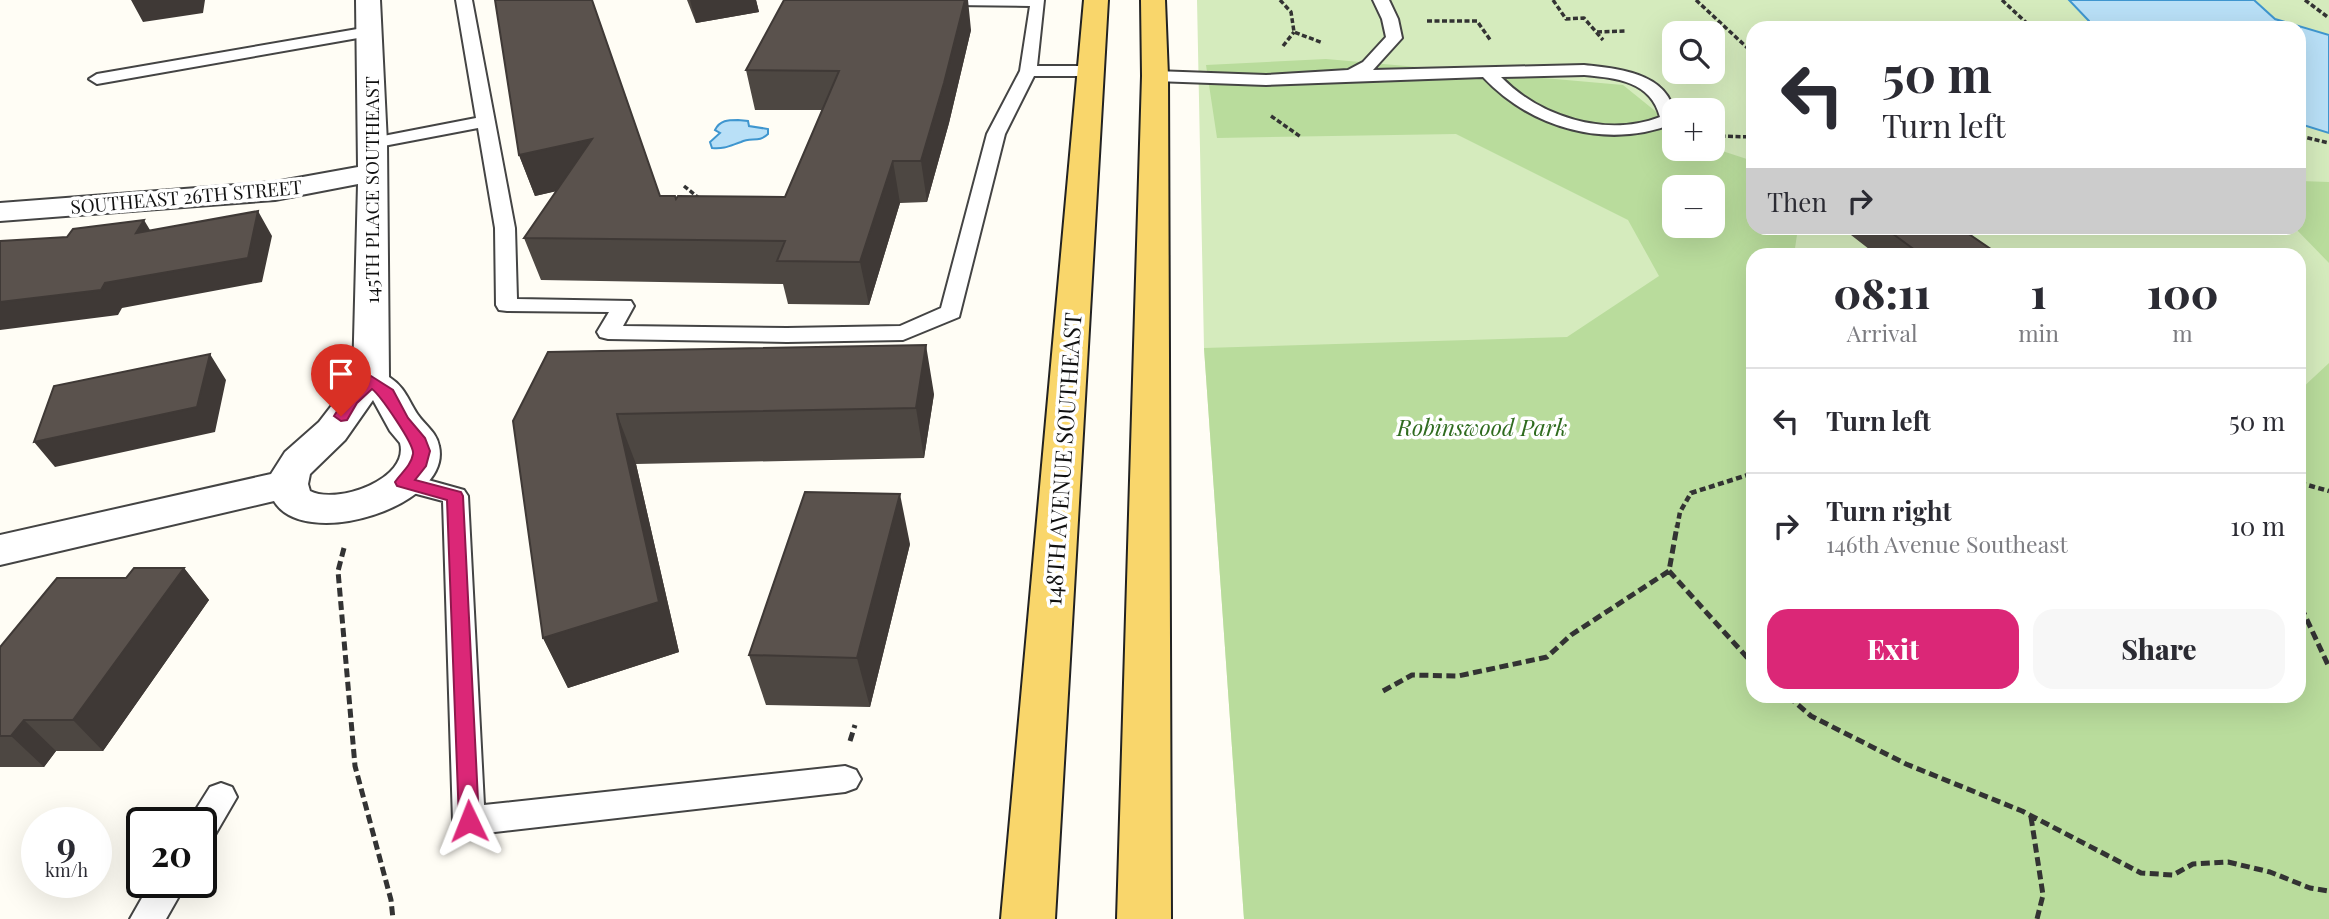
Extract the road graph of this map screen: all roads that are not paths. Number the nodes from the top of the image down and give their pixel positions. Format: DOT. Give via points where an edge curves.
graph roads {
  1 [pos="368,0"];
  2 [pos="464,0"];
  3 [pos="952,0"];
  4 [pos="1096,0"];
  5 [pos="1153,0"];
  6 [pos="1381,0"];
  7 [pos="369,32"];
  8 [pos="1028,71"];
  9 [pos="1090,71"];
  10 [pos="1488,73"];
  11 [pos="1350,75"];
  12 [pos="1156,76"];
  13 [pos="97,79"];
  14 [pos="486,121"];
  15 [pos="373,143"];
  16 [pos="371,173"];
  17 [pos="0,212"];
  18 [pos="371,381"];
  19 [pos="403,482"];
  20 [pos="288,484"];
  21 [pos="0,550"];
  22 [pos="845,779"];
  23 [pos="221,797"];
  24 [pos="215,807"];
  25 [pos="160,898"];
  26 [pos="147,919"];
  27 [pos="1028,919"];
  28 [pos="1144,919"];
  1 -- 7 [label="street, 145TH PLACE SOUTHEAST"];
  2 -- 14 [label="lane"];
  3 -- 8 [label="lane" via="1038,2"];
  4 -- 9 [label="main road, 148TH AVENUE SOUTHEAST"];
  5 -- 12 [label="main road"];
  6 -- 11 [label="lane" via="1394,38 1369,65"];
  7 -- 13 [label="lane"];
  7 -- 15 [label="street, 145TH PLACE SOUTHEAST"];
  8 -- 9 [label="lane"];
  8 -- 14 [label="lane" via="996,134 951,312 902,334 608,332 623,306 507,305 505,228"];
  9 -- 27 [label="main road, 148TH AVENUE SOUTHEAST"];
  10 -- 10 [label="lane" via="1584,70 1621,76 1657,93 1669,119 1632,130 1572,124 1518,99"];
  10 -- 11 [label="lane"];
  11 -- 12 [label="lane" via="1266,80"];
  12 -- 28 [label="main road"];
  14 -- 15 [label="lane"];
  15 -- 16 [label="street, 145TH PLACE SOUTHEAST"];
  16 -- 17 [label="street, SOUTHEAST 26TH STREET" via="275,191"];
  16 -- 18 [label="street, 145TH PLACE SOUTHEAST"];
  18 -- 19 [label="street" via="388,394 401,420 418,438 422,451 418,466"];
  18 -- 20 [label="street" via="331,432 295,467"];
  19 -- 20 [label="street" via="381,496 328,510 305,507 292,497"];
  19 -- 22 [label="lane" via="455,496 469,821"];
  20 -- 21 [label="street"];
  23 -- 24 [label="lane"];
  25 -- 26 [label="lane"];
}
